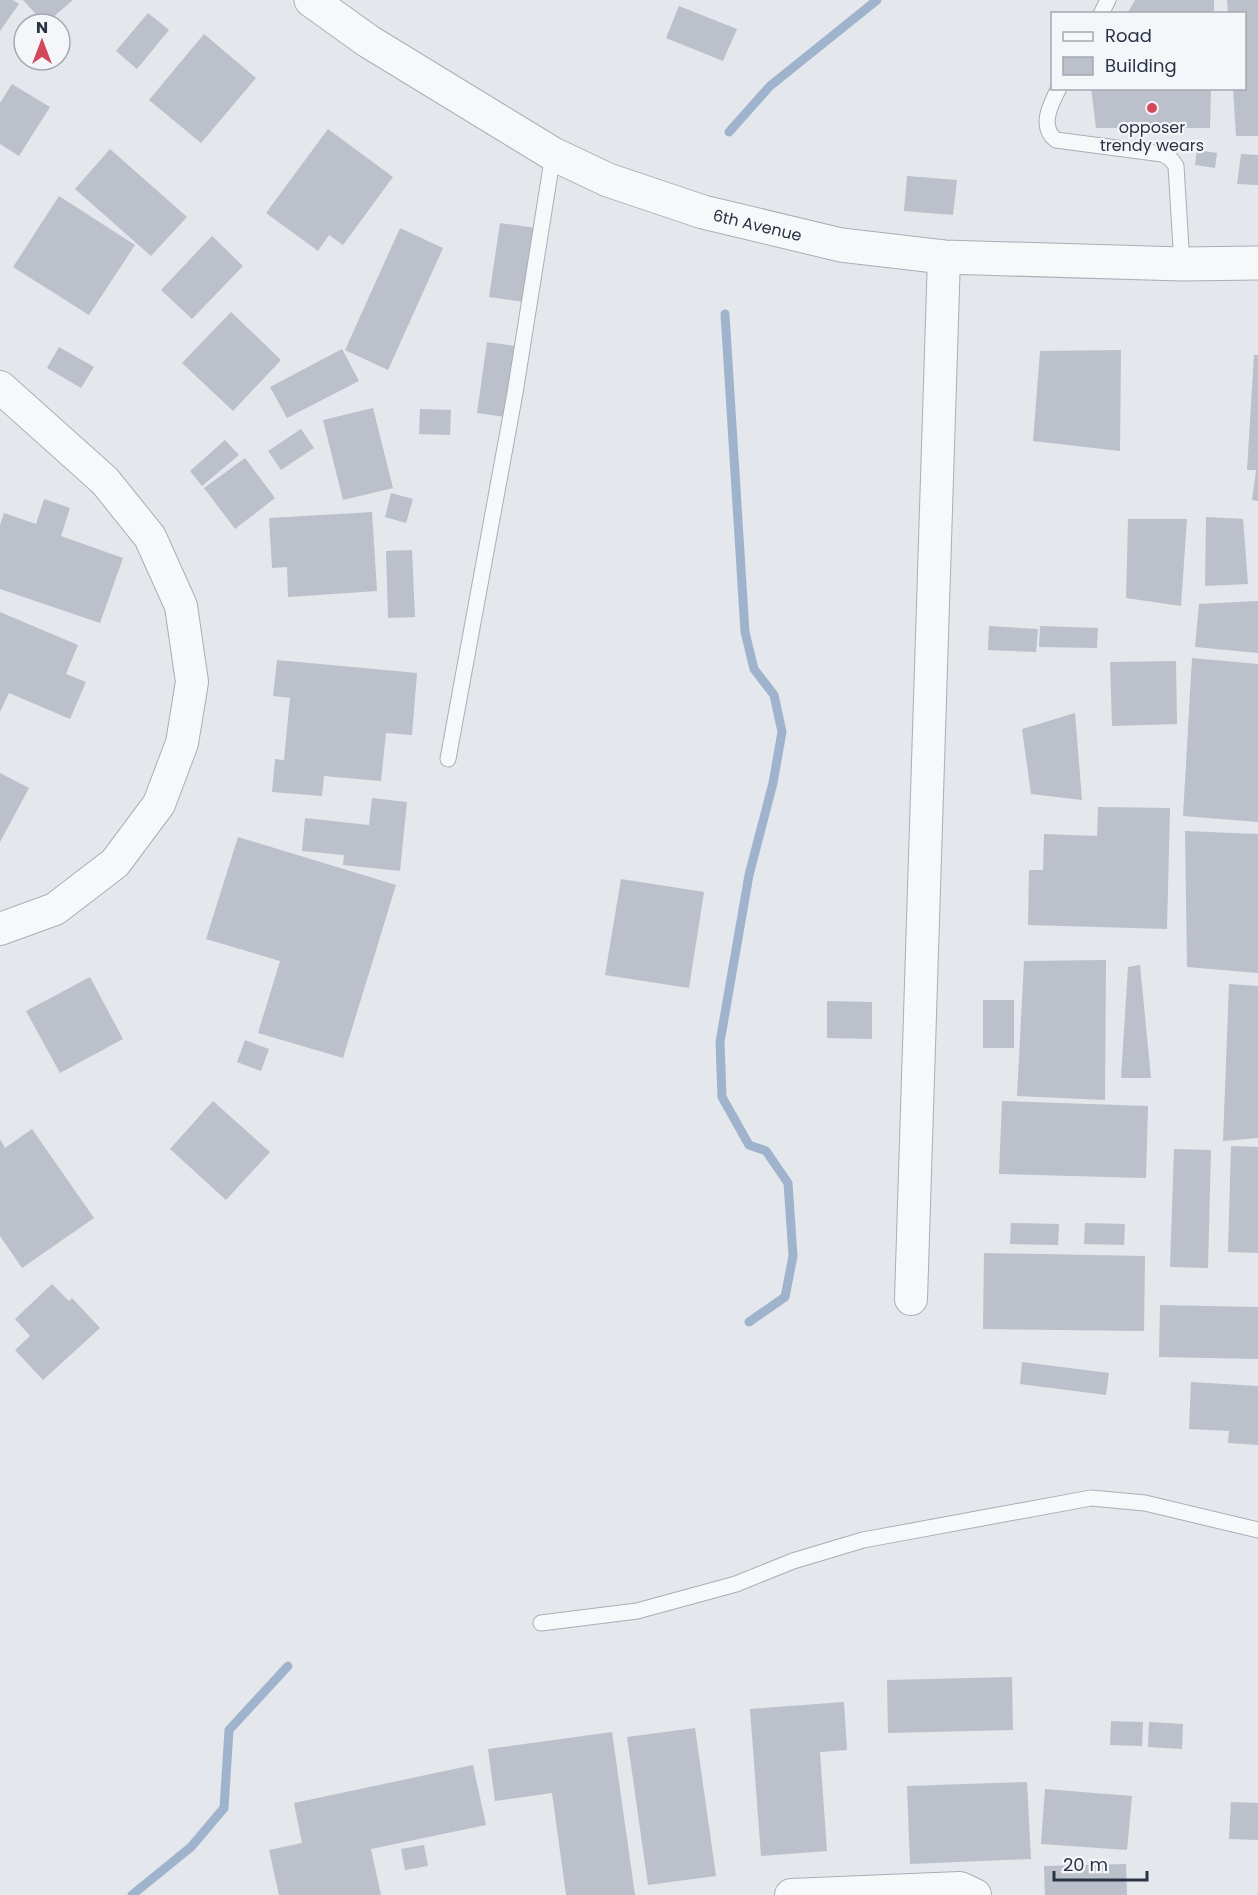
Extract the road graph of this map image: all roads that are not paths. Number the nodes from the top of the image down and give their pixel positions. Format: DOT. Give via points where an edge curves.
graph roads {
  1 [pos="311,0"];
  2 [pos="1058,90"];
  3 [pos="553,154"];
  4 [pos="944,257"];
  5 [pos="1258,263"];
  6 [pos="1182,264"];
  7 [pos="0,387"];
  8 [pos="448,759"];
  9 [pos="0,928"];
  10 [pos="911,1299"];
  11 [pos="1258,1530"];
  12 [pos="541,1623"];
  13 [pos="791,1895"];
  14 [pos="975,1895"];
  1 -- 3 [label="street, 6th Avenue" via="368,41"];
  2 -- 6 [label="lane" via="1046,125 1049,135 1056,140 1162,154 1176,166"];
  3 -- 4 [label="street, 6th Avenue" via="608,180 703,212 841,245"];
  3 -- 8 [label="lane" via="515,393"];
  4 -- 6 [label="street, 6th Avenue"];
  4 -- 10 [label="street"];
  5 -- 6 [label="street, 6th Avenue"];
  7 -- 9 [label="street" via="105,481 150,537 182,606 192,682 183,743 159,804 115,863 56,909"];
  11 -- 12 [label="lane" via="1145,1503 1091,1498 863,1540 793,1561 736,1584 637,1611"];
  13 -- 14 [label="street" via="960,1888"];
}
